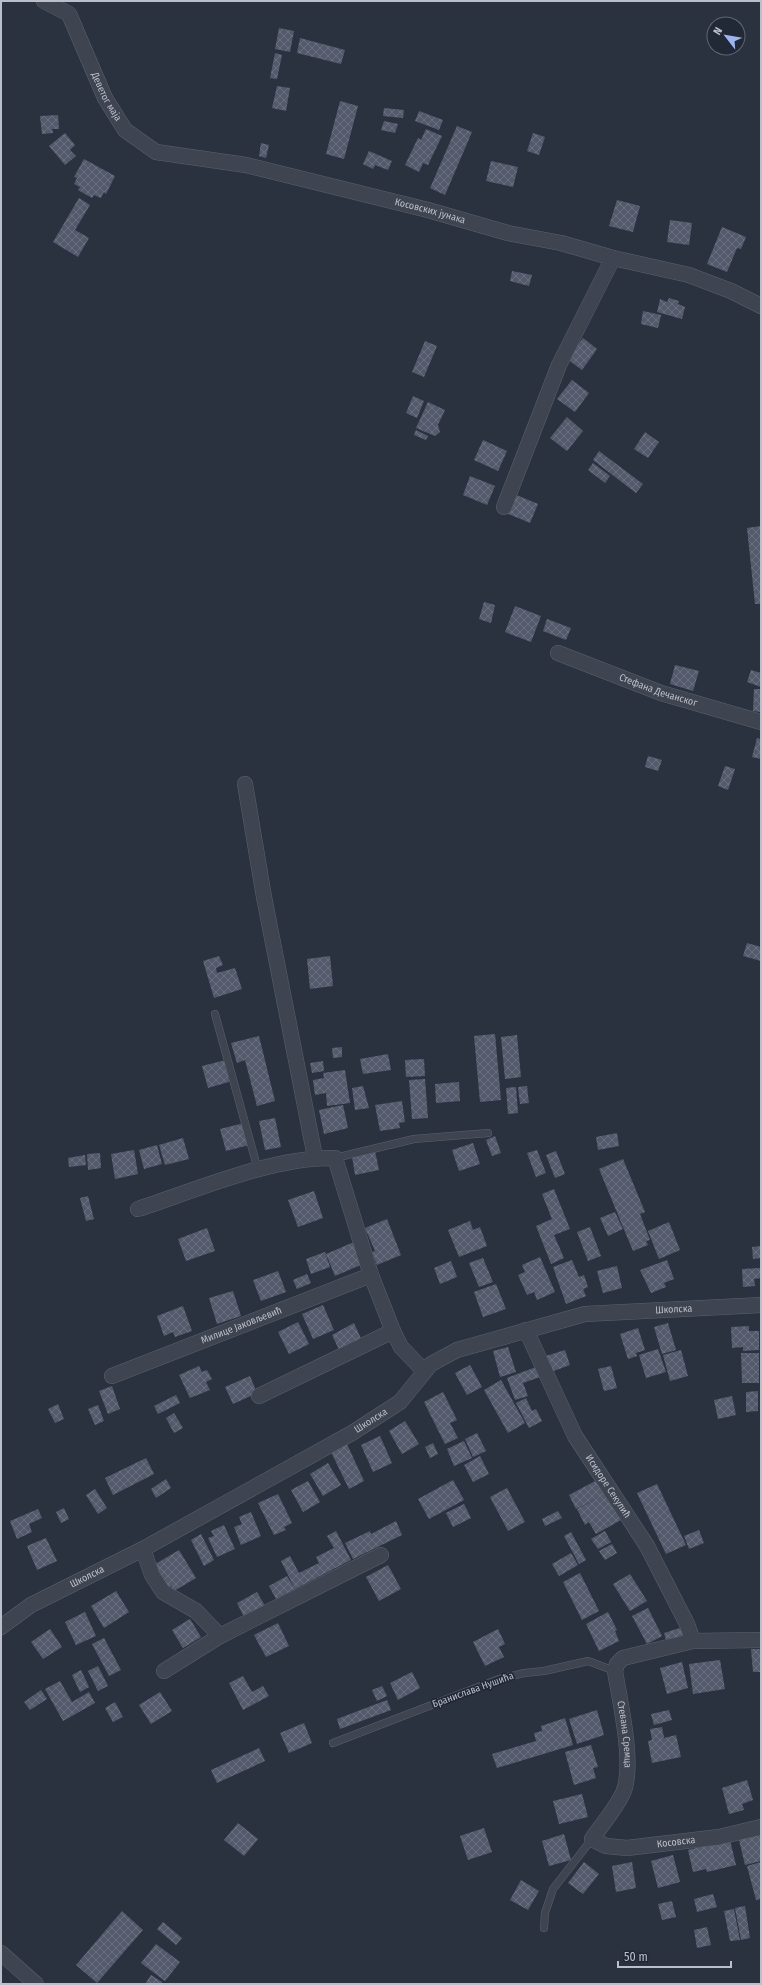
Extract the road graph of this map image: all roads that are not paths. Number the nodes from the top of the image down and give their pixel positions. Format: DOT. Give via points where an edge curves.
graph roads {
  1 [pos="44,1"];
  2 [pos="246,165"];
  3 [pos="613,258"];
  4 [pos="761,306"];
  5 [pos="504,507"];
  6 [pos="558,653"];
  7 [pos="761,722"];
  8 [pos="245,784"];
  9 [pos="215,1014"];
  10 [pos="488,1132"];
  11 [pos="315,1158"];
  12 [pos="335,1158"];
  13 [pos="258,1170"];
  14 [pos="138,1209"];
  15 [pos="371,1275"];
  16 [pos="761,1305"];
  17 [pos="526,1330"];
  18 [pos="393,1331"];
  19 [pos="424,1371"];
  20 [pos="112,1376"];
  21 [pos="259,1396"];
  22 [pos="143,1549"];
  23 [pos="381,1555"];
  24 [pos="1,1627"];
  25 [pos="220,1636"];
  26 [pos="761,1640"];
  27 [pos="693,1641"];
  28 [pos="164,1671"];
  29 [pos="616,1671"];
  30 [pos="333,1743"];
  31 [pos="761,1827"];
  32 [pos="592,1839"];
  33 [pos="544,1928"];
  34 [pos="1,1953"];
  35 [pos="36,1984"];
  1 -- 2 [label="street, Деветог маја" via="69,14 105,98 125,130 156,152"];
  2 -- 3 [label="street, Косовских јунака"];
  3 -- 4 [label="street, Косовских јунака" via="689,274"];
  3 -- 5 [label="street" via="559,365"];
  6 -- 7 [label="street, Стефана Дечанског" via="661,693"];
  8 -- 11 [label="street" via="264,897"];
  9 -- 13 [label="lane"];
  10 -- 12 [label="lane" via="414,1139"];
  11 -- 12 [label="street"];
  11 -- 13 [label="street"];
  12 -- 15 [label="street"];
  13 -- 14 [label="street"];
  15 -- 18 [label="street"];
  15 -- 20 [label="street, Милице Јаковљевић"];
  16 -- 17 [label="street, Школска" via="585,1314"];
  17 -- 19 [label="street, Школска" via="457,1350 435,1360"];
  17 -- 27 [label="street, Исидоре Секулић" via="575,1436 647,1546 687,1624"];
  18 -- 19 [label="street" via="401,1347"];
  18 -- 21 [label="street"];
  19 -- 22 [label="street, Школска" via="400,1402 352,1433"];
  22 -- 24 [label="street, Школска" via="31,1605"];
  22 -- 25 [label="street" via="152,1576 163,1592 196,1611"];
  23 -- 25 [label="street"];
  25 -- 28 [label="street"];
  26 -- 27 [label="street"];
  27 -- 29 [label="street" via="623,1658"];
  29 -- 30 [label="lane, Бранислава Нушића" via="588,1661 499,1679"];
  29 -- 32 [label="street, Стевана Сремца" via="627,1759 626,1778 623,1792"];
  31 -- 32 [label="street, Косовска" via="719,1837 627,1848 606,1846"];
  32 -- 33 [label="lane, Стевана Сремца" via="553,1889 545,1913"];
  34 -- 35 [label="street"];
}
